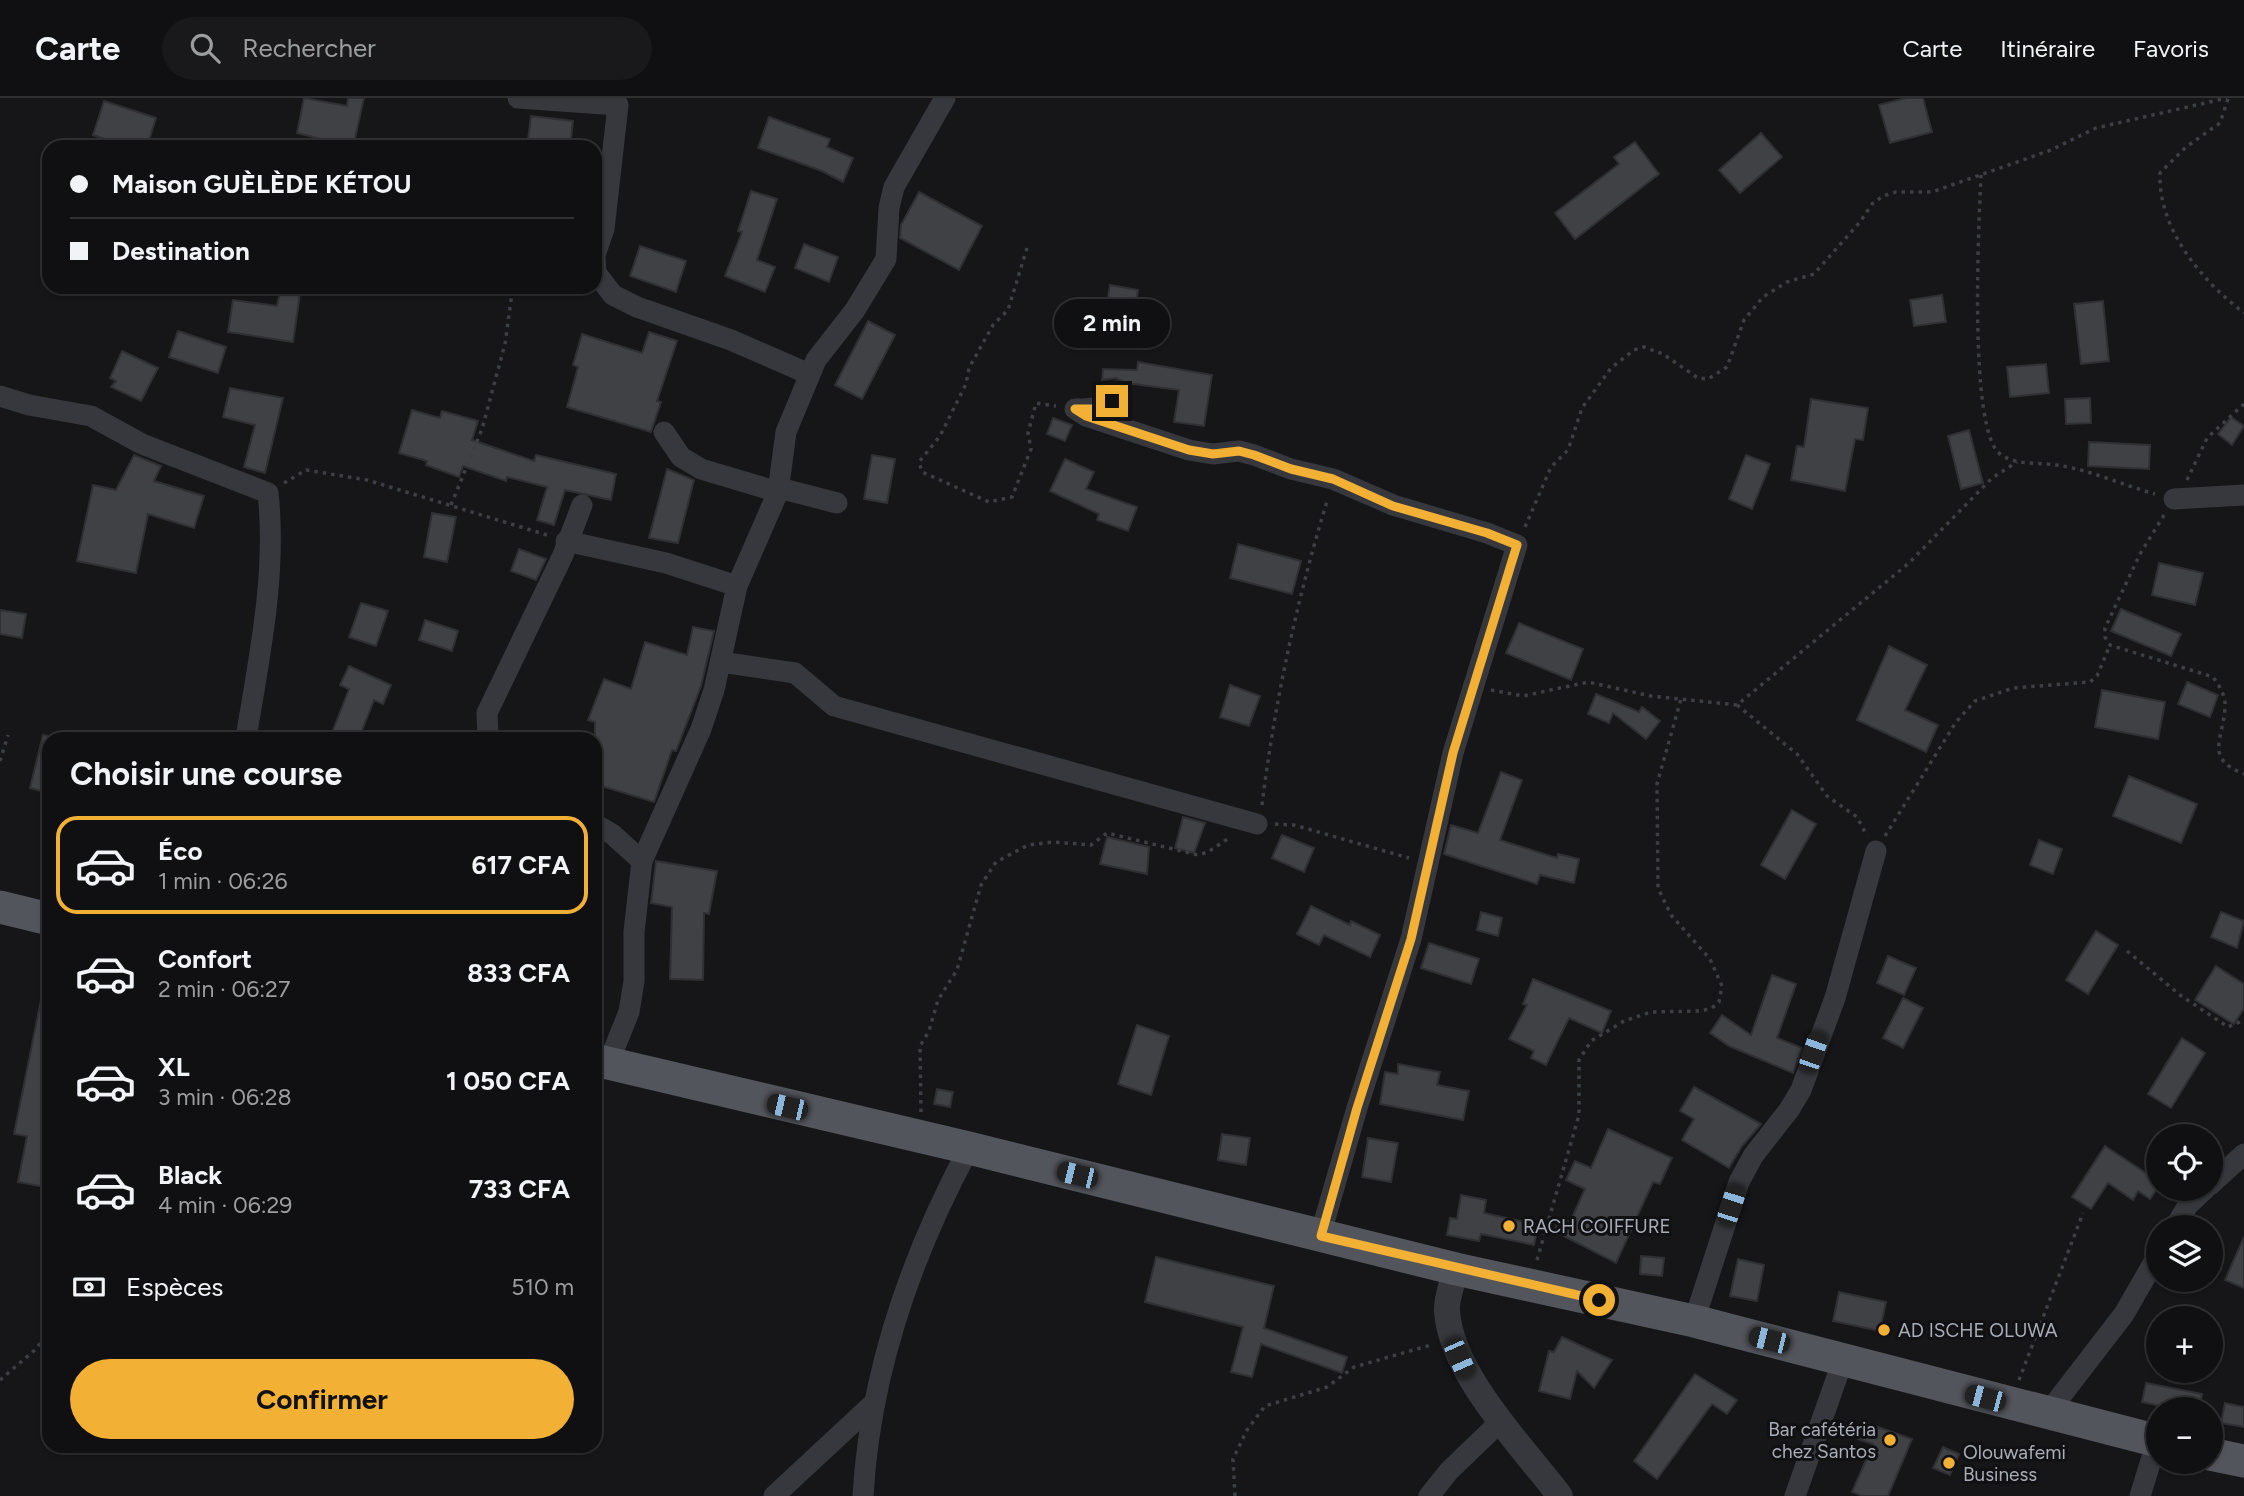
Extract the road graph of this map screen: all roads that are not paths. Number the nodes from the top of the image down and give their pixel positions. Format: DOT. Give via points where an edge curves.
graph roads {
  1 [pos="518,98"];
  2 [pos="945,98"];
  3 [pos="619,102"];
  4 [pos="602,235"];
  5 [pos="602,281"];
  6 [pos="809,374"];
  7 [pos="1116,391"];
  8 [pos="0,396"];
  9 [pos="664,432"];
  10 [pos="779,490"];
  11 [pos="2244,495"];
  12 [pos="2174,499"];
  13 [pos="837,503"];
  14 [pos="582,505"];
  15 [pos="566,541"];
  16 [pos="737,586"];
  17 [pos="721,662"];
  18 [pos="487,713"];
  19 [pos="247,732"];
  20 [pos="488,732"];
  21 [pos="499,732"];
  22 [pos="1257,824"];
  23 [pos="602,828"];
  24 [pos="1876,851"];
  25 [pos="642,861"];
  26 [pos="0,906"];
  27 [pos="42,917"];
  28 [pos="602,1060"];
  29 [pos="602,1062"];
  30 [pos="969,1148"];
  31 [pos="2244,1154"];
  32 [pos="2223,1173"];
  33 [pos="1321,1236"];
  34 [pos="1456,1269"];
  35 [pos="2146,1276"];
  36 [pos="1694,1321"];
  37 [pos="1843,1360"];
  38 [pos="873,1405"];
  39 [pos="2047,1414"];
  40 [pos="1502,1420"];
  41 [pos="2146,1438"];
  42 [pos="2223,1457"];
  43 [pos="2244,1461"];
  44 [pos="2147,1474"];
  45 [pos="774,1496"];
  46 [pos="863,1496"];
  47 [pos="1429,1496"];
  48 [pos="1560,1496"];
  49 [pos="1795,1496"];
  50 [pos="2140,1496"];
  1 -- 3 [label="street"];
  2 -- 6 [label="street" via="894,187 887,259"];
  3 -- 4 [label="street"];
  5 -- 6 [label="street" via="613,295 637,307"];
  6 -- 10 [label="street" via="786,432"];
  7 -- 33 [label="street" via="1112,401 1097,409 1075,409 1189,450 1213,454 1239,451 1333,479 1393,506 1517,545 1453,753 1411,939"];
  8 -- 19 [label="street" via="91,416 142,444 268,493 271,537"];
  9 -- 10 [label="street" via="681,457 701,469"];
  10 -- 13 [label="street"];
  10 -- 16 [label="street"];
  11 -- 12 [label="street"];
  14 -- 15 [label="street"];
  15 -- 16 [label="street" via="666,563"];
  15 -- 18 [label="street"];
  16 -- 17 [label="street"];
  17 -- 22 [label="street" via="795,673 834,706"];
  17 -- 25 [label="street" via="701,729"];
  18 -- 20 [label="street"];
  18 -- 21 [label="street"];
  23 -- 25 [label="street"];
  24 -- 36 [label="street" via="1835,998 1801,1090 1763,1140 1739,1182"];
  25 -- 28 [label="street" via="629,1012"];
  26 -- 27 [label="main road"];
  29 -- 30 [label="main road"];
  30 -- 33 [label="main road"];
  30 -- 38 [label="street" via="936,1210 898,1311"];
  31 -- 32 [label="street"];
  33 -- 34 [label="main road"];
  34 -- 36 [label="main road"];
  34 -- 40 [label="street" via="1447,1308 1451,1339 1467,1376"];
  35 -- 39 [label="street" via="2124,1314"];
  36 -- 37 [label="main road"];
  37 -- 39 [label="main road"];
  37 -- 49 [label="street"];
  38 -- 45 [label="street"];
  38 -- 46 [label="street"];
  39 -- 41 [label="main road"];
  40 -- 47 [label="street"];
  40 -- 48 [label="street"];
  42 -- 43 [label="main road"];
  44 -- 50 [label="street"];
}
